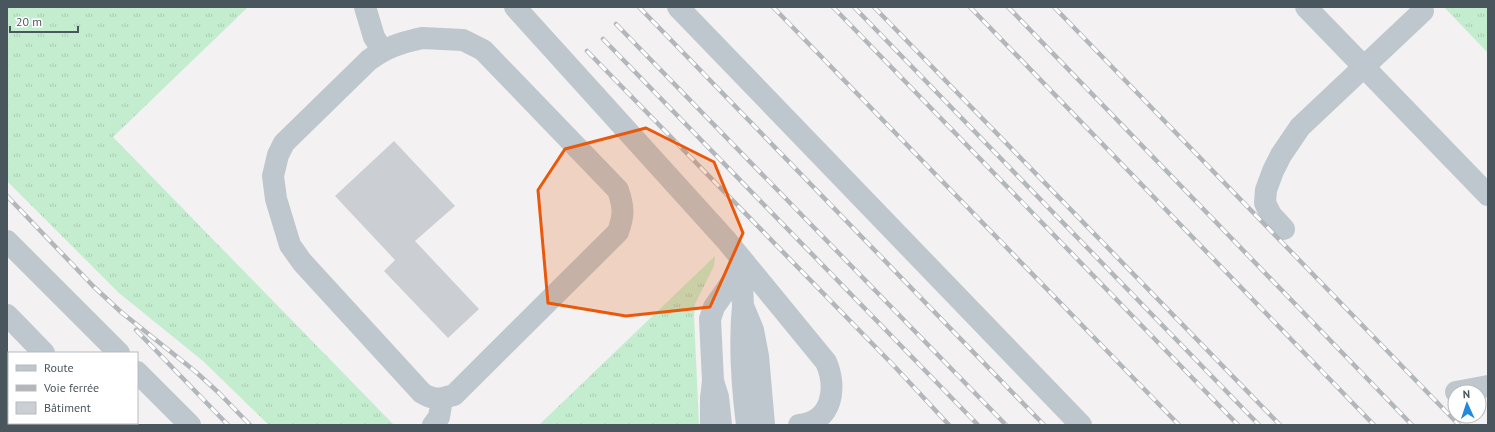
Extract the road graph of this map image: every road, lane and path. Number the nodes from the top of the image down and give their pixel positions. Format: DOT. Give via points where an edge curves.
graph roads {
  1 [pos="365,7"];
  2 [pos="515,7"];
  3 [pos="678,7"];
  4 [pos="1306,7"];
  5 [pos="1423,11"];
  6 [pos="382,50"];
  7 [pos="1364,67"];
  8 [pos="1488,195"];
  9 [pos="1284,230"];
  10 [pos="7,241"];
  11 [pos="745,263"];
  12 [pos="743,306"];
  13 [pos="7,316"];
  14 [pos="43,352"];
  15 [pos="118,352"];
  16 [pos="138,373"];
  17 [pos="714,381"];
  18 [pos="442,399"];
  19 [pos="190,425"];
  20 [pos="433,425"];
  21 [pos="711,425"];
  22 [pos="720,425"];
  23 [pos="747,425"];
  24 [pos="764,425"];
  25 [pos="799,425"];
  26 [pos="1081,425"];
  1 -- 6 [label="street" via="374,37"];
  2 -- 11 [label="street"];
  3 -- 26 [label="street"];
  4 -- 7 [label="street"];
  5 -- 7 [label="street"];
  6 -- 18 [label="street" via="284,143 278,154 273,176 276,199 290,245 302,262 422,392 431,398"];
  6 -- 18 [label="street" via="422,38 463,40 483,50 618,190 623,205 623,217 618,232 454,395"];
  7 -- 8 [label="street"];
  7 -- 9 [label="street" via="1300,127 1273,171 1266,190 1266,203 1271,215"];
  10 -- 15 [label="street"];
  11 -- 12 [label="street"];
  11 -- 17 [label="street" via="714,307 710,319"];
  11 -- 25 [label="street" via="826,362 830,372 833,388 831,400 825,411 816,420"];
  12 -- 23 [label="street" via="740,358"];
  12 -- 24 [label="street" via="758,356"];
  13 -- 14 [label="street"];
  16 -- 19 [label="street"];
  17 -- 21 [label="street"];
  17 -- 22 [label="street"];
  18 -- 20 [label="street" via="438,417"];
}
